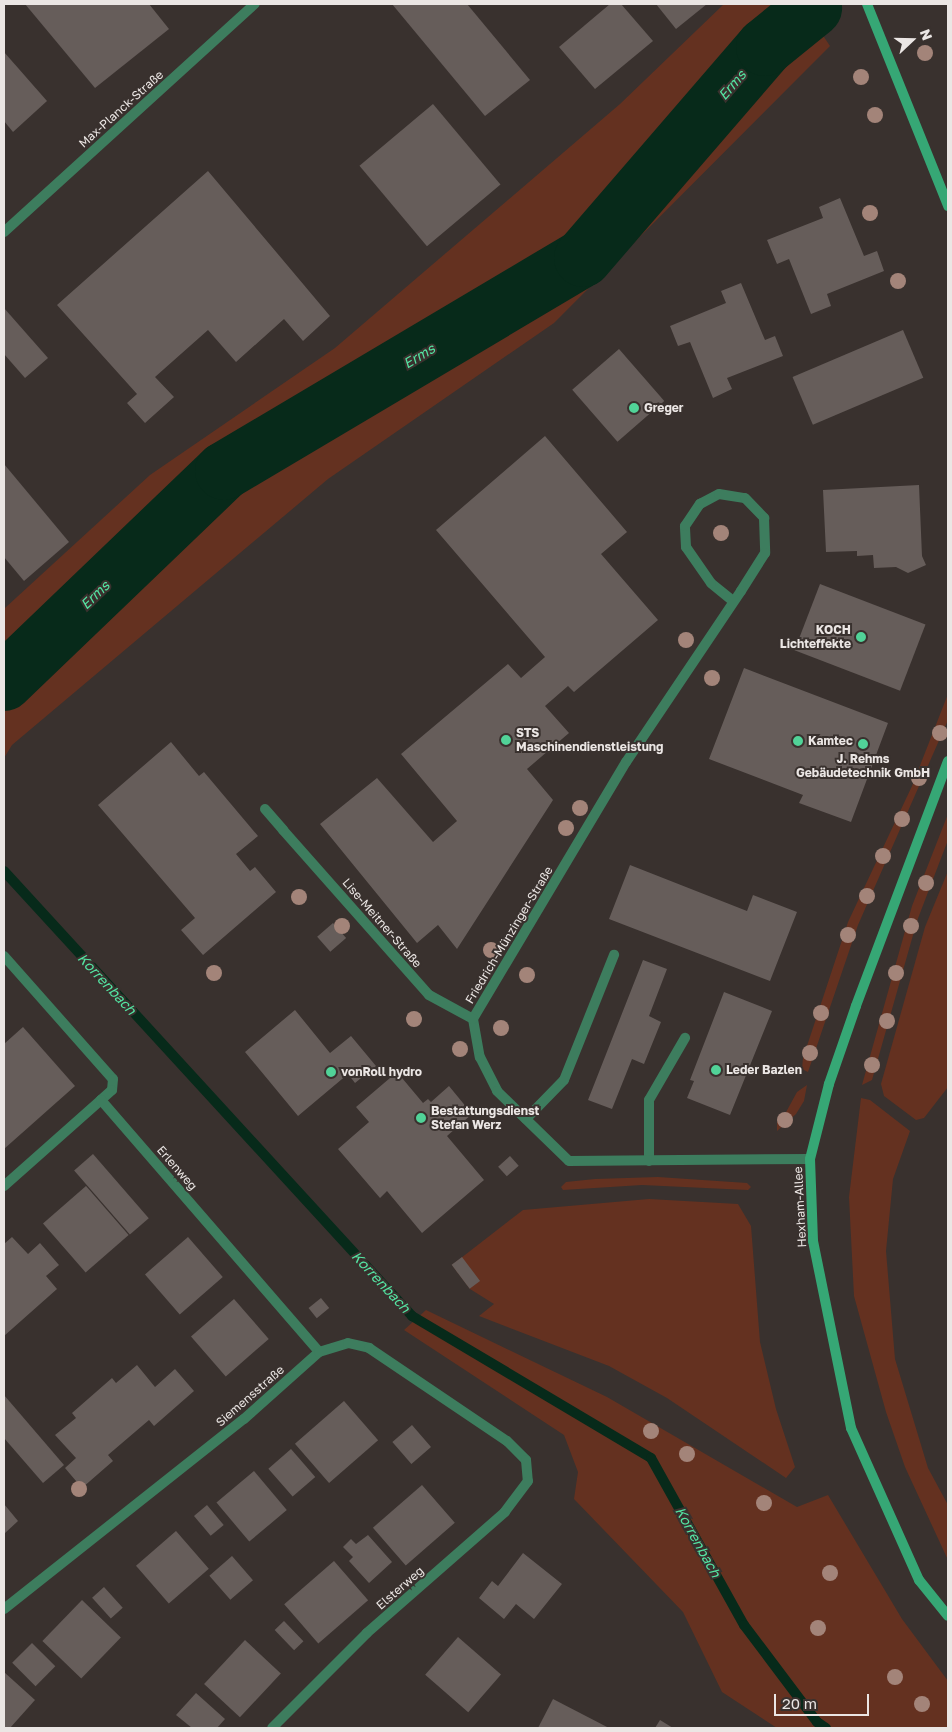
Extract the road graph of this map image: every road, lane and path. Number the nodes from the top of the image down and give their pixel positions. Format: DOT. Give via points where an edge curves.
graph roads {
  1 [pos="256,4"];
  2 [pos="867,4"];
  3 [pos="948,206"];
  4 [pos="4,232"];
  5 [pos="733,601"];
  6 [pos="948,761"];
  7 [pos="265,809"];
  8 [pos="614,955"];
  9 [pos="4,956"];
  10 [pos="473,1019"];
  11 [pos="685,1038"];
  12 [pos="101,1100"];
  13 [pos="526,1120"];
  14 [pos="810,1159"];
  15 [pos="649,1160"];
  16 [pos="4,1186"];
  17 [pos="319,1352"];
  18 [pos="526,1460"];
  19 [pos="4,1609"];
  20 [pos="948,1616"];
  21 [pos="272,1728"];
  1 -- 4 [label="street, Max-Planck-Straße"];
  2 -- 3 [label="main road"];
  5 -- 5 [label="street, Friedrich-Münzinger-Straße" via="765,552 764,518 745,498 719,494 700,504 685,526 686,547 711,583"];
  5 -- 10 [label="street, Friedrich-Münzinger-Straße" via="626,762"];
  6 -- 14 [label="main road, Hexham-Allee" via="856,1006 829,1084"];
  7 -- 10 [label="street, Lise-Meitner-Straße" via="429,995"];
  8 -- 13 [label="street" via="564,1080"];
  9 -- 12 [label="street" via="113,1079 112,1090"];
  10 -- 13 [label="street, Friedrich-Münzinger-Straße" via="480,1056 497,1091"];
  11 -- 15 [label="street" via="649,1100"];
  12 -- 16 [label="street"];
  12 -- 17 [label="street, Erlenweg"];
  13 -- 15 [label="street, Friedrich-Münzinger-Straße" via="568,1161"];
  14 -- 15 [label="street, Friedrich-Münzinger-Straße"];
  14 -- 20 [label="main road, Hexham-Allee" via="813,1241 851,1428 919,1580"];
  17 -- 18 [label="street, Siemensstraße" via="348,1343 369,1348 507,1441"];
  17 -- 19 [label="street, Siemensstraße" via="238,1424"];
  18 -- 21 [label="street, Elsterweg" via="528,1482 505,1512 368,1633"];
}
